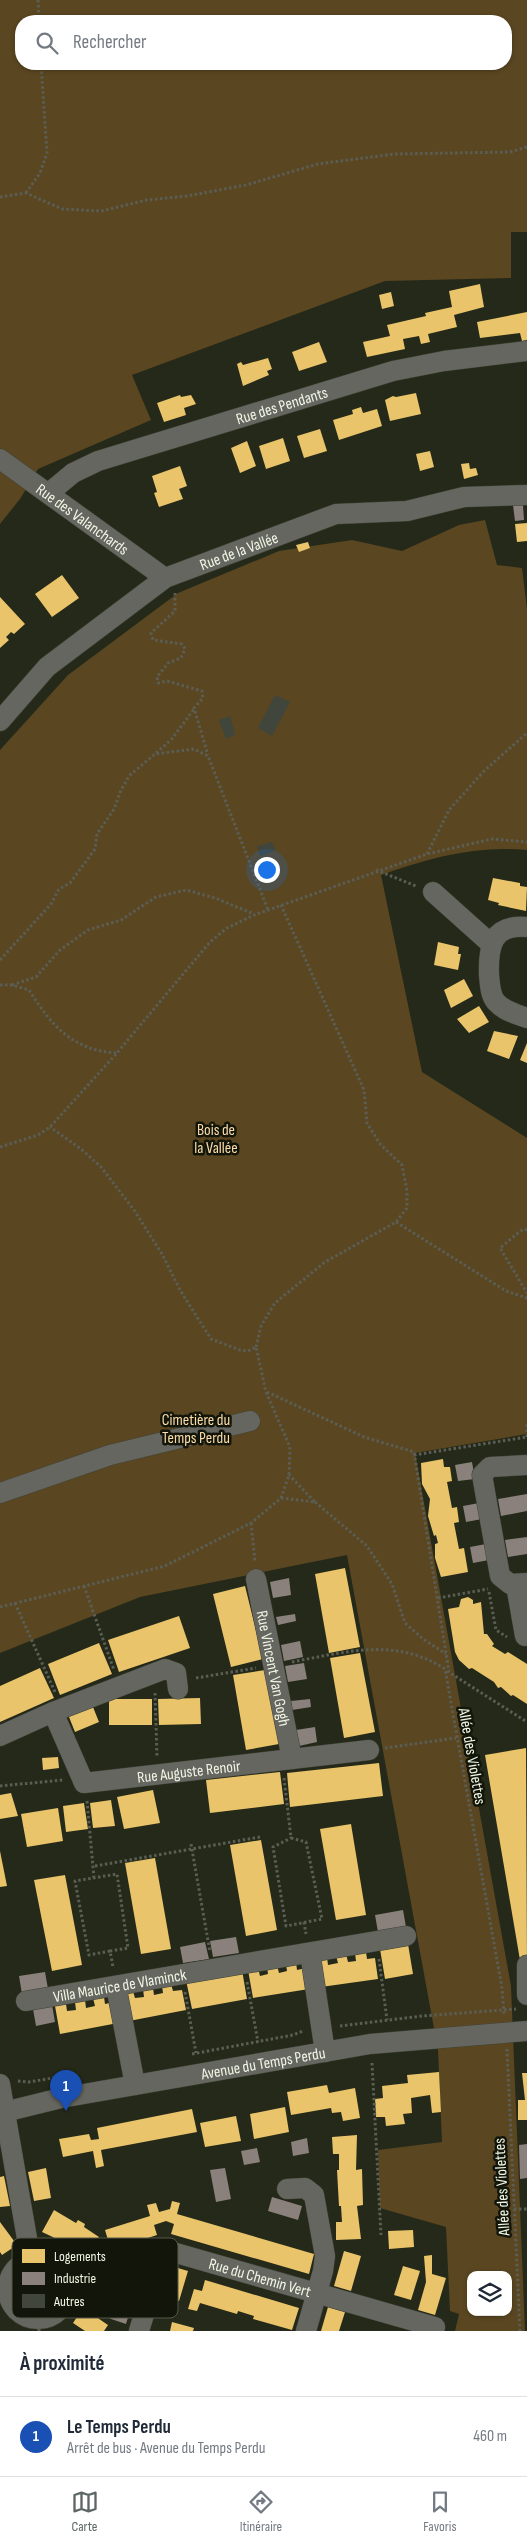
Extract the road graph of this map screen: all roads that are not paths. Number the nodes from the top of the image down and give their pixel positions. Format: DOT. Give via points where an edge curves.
graph roads {
  1 [pos="527,351"];
  2 [pos="0,459"];
  3 [pos="49,493"];
  4 [pos="527,495"];
  5 [pos="169,582"];
  6 [pos="0,721"];
  7 [pos="433,892"];
  8 [pos="527,927"];
  9 [pos="491,944"];
  10 [pos="527,1018"];
  11 [pos="250,1420"];
  12 [pos="527,1464"];
  13 [pos="0,1493"];
  14 [pos="256,1579"];
  15 [pos="509,1585"];
  16 [pos="518,1638"];
  17 [pos="178,1685"];
  18 [pos="58,1710"];
  19 [pos="0,1736"];
  20 [pos="370,1750"];
  21 [pos="287,1760"];
  22 [pos="406,1936"];
  23 [pos="310,1953"];
  24 [pos="527,1966"];
  25 [pos="116,1986"];
  26 [pos="527,1995"];
  27 [pos="26,2000"];
  28 [pos="527,2031"];
  29 [pos="325,2052"];
  30 [pos="0,2084"];
  31 [pos="135,2085"];
  32 [pos="2,2112"];
  33 [pos="287,2189"];
  34 [pos="28,2238"];
  35 [pos="178,2253"];
  36 [pos="12,2275"];
  37 [pos="317,2292"];
  38 [pos="4,2295"];
  39 [pos="27,2318"];
  40 [pos="142,2318"];
  41 [pos="39,2325"];
  42 [pos="435,2327"];
  43 [pos="139,2331"];
  44 [pos="306,2331"];
  1 -- 3 [label="street, Rue des Pendants" via="444,361 360,380 98,461 74,473"];
  2 -- 3 [label="street, Rue des Valanchards"];
  3 -- 5 [label="street, Rue des Valanchards"];
  4 -- 5 [label="street, Rue de la Vallée" via="464,497 407,511 336,514"];
  5 -- 6 [label="street, Rue de la Vallée" via="47,667"];
  7 -- 9 [label="street"];
  8 -- 9 [label="street" via="506,928"];
  9 -- 10 [label="street" via="489,962 494,999 505,1009"];
  11 -- 13 [label="street" via="110,1456"];
  12 -- 15 [label="street" via="490,1467 482,1475 500,1576"];
  14 -- 21 [label="street, Rue Vincent Van Gogh"];
  15 -- 16 [label="street"];
  17 -- 18 [label="street" via="177,1675 171,1670 154,1672"];
  18 -- 19 [label="street"];
  18 -- 21 [label="street, Rue Auguste Renoir" via="82,1780"];
  20 -- 21 [label="street, Rue Auguste Renoir"];
  22 -- 23 [label="street, Villa Maurice de Vlaminck"];
  23 -- 25 [label="street, Villa Maurice de Vlaminck"];
  23 -- 29 [label="street"];
  24 -- 26 [label="street"];
  25 -- 27 [label="street, Villa Maurice de Vlaminck"];
  25 -- 31 [label="street"];
  28 -- 29 [label="street, Avenue du Temps Perdu" via="370,2044"];
  29 -- 31 [label="street, Avenue du Temps Perdu"];
  30 -- 32 [label="street"];
  31 -- 32 [label="street, Avenue du Temps Perdu"];
  32 -- 34 [label="street"];
  33 -- 37 [label="street" via="305,2188 316,2198 325,2256"];
  35 -- 37 [label="street, Rue du Chemin Vert"];
  36 -- 38 [label="street"];
  37 -- 42 [label="street, Rue du Chemin Vert"];
  37 -- 44 [label="street"];
  39 -- 41 [label="street"];
  40 -- 43 [label="street"];
}
